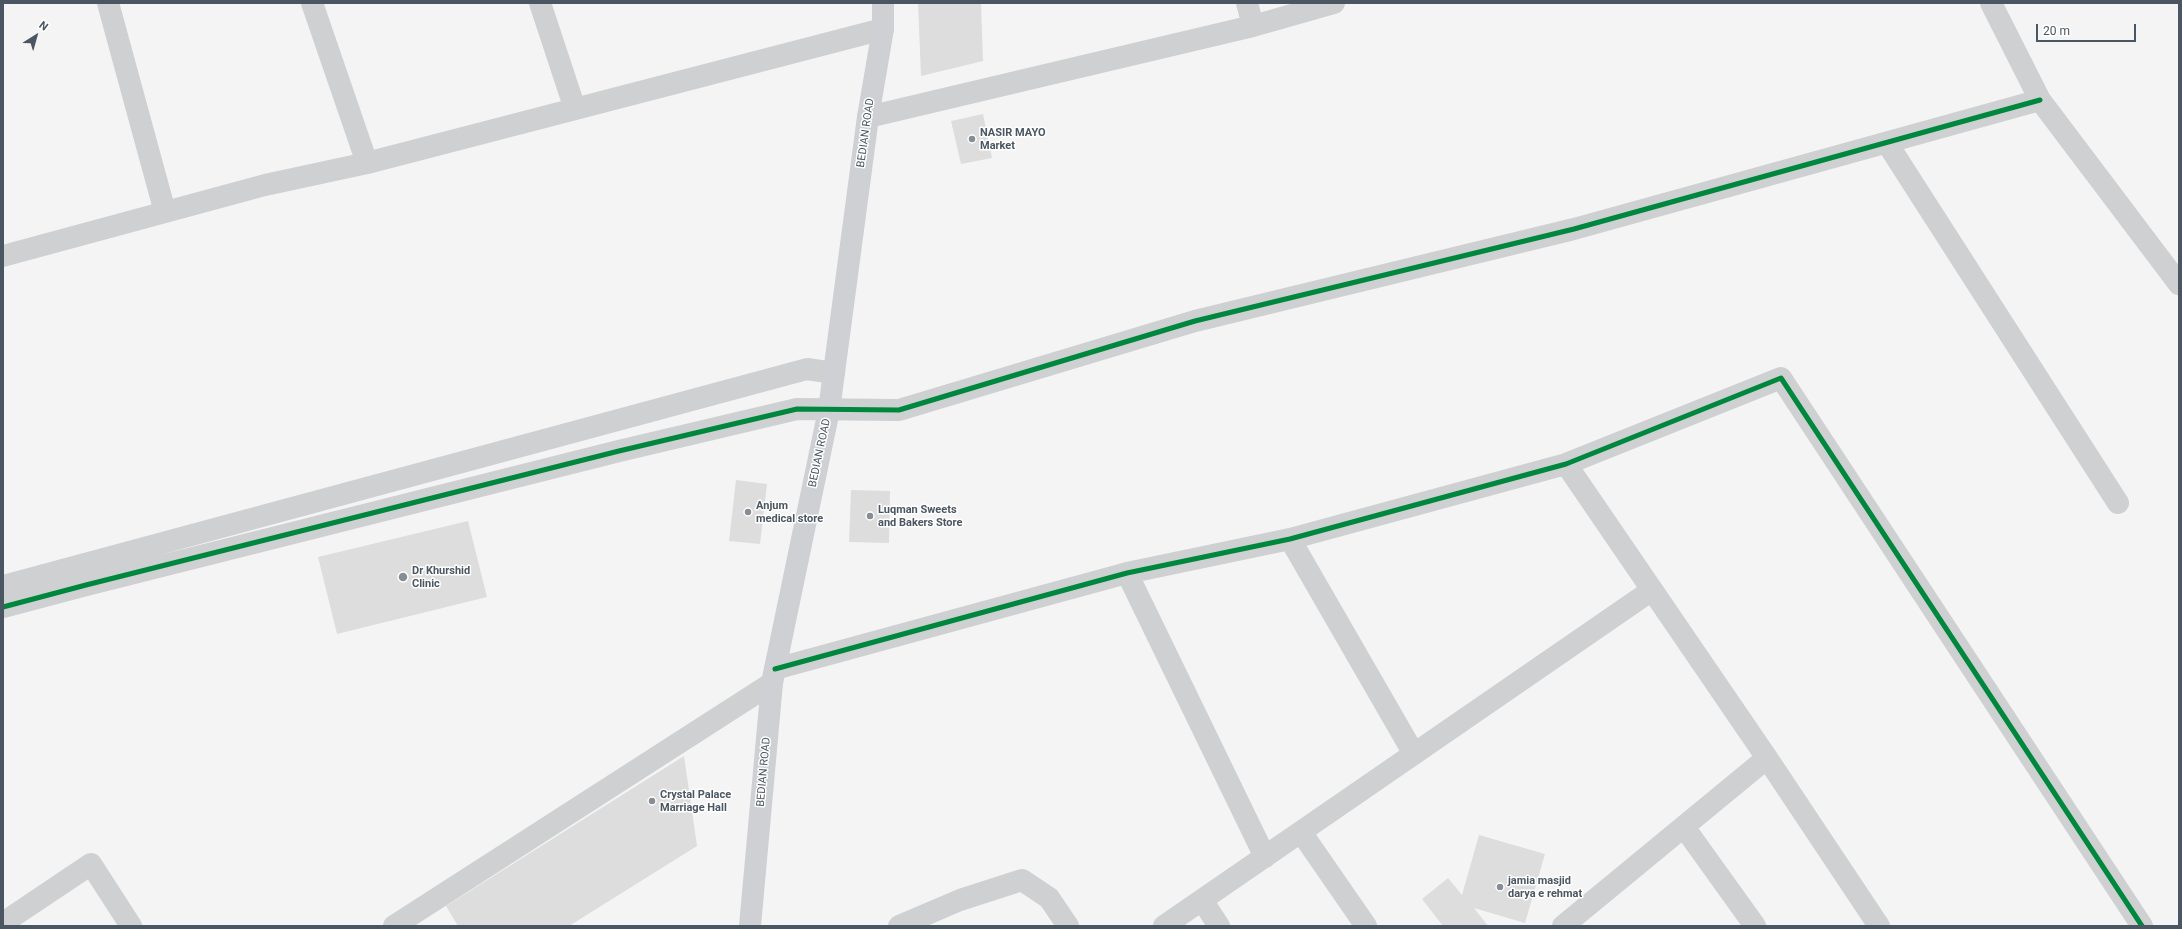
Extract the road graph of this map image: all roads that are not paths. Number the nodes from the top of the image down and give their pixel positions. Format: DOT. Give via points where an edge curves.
graph roads {
  1 [pos="108,3"];
  2 [pos="312,3"];
  3 [pos="540,3"];
  4 [pos="883,3"];
  5 [pos="1247,3"];
  6 [pos="1334,3"];
  7 [pos="1991,3"];
  8 [pos="1253,26"];
  9 [pos="883,29"];
  10 [pos="2040,100"];
  11 [pos="575,109"];
  12 [pos="868,117"];
  13 [pos="1887,142"];
  14 [pos="367,163"];
  15 [pos="165,212"];
  16 [pos="3,256"];
  17 [pos="2179,284"];
  18 [pos="834,373"];
  19 [pos="829,410"];
  20 [pos="610,422"];
  21 [pos="619,451"];
  22 [pos="1566,464"];
  23 [pos="2118,503"];
  24 [pos="1290,539"];
  25 [pos="1127,572"];
  26 [pos="3,586"];
  27 [pos="1652,590"];
  28 [pos="3,607"];
  29 [pos="773,676"];
  30 [pos="1414,754"];
  31 [pos="1767,758"];
  32 [pos="1684,827"];
  33 [pos="1301,832"];
  34 [pos="1265,857"];
  35 [pos="1202,900"];
  36 [pos="3,923"];
  37 [pos="131,926"];
  38 [pos="394,926"];
  39 [pos="750,926"];
  40 [pos="899,926"];
  41 [pos="1068,926"];
  42 [pos="1164,926"];
  43 [pos="1219,926"];
  44 [pos="1366,926"];
  45 [pos="1563,926"];
  46 [pos="1755,926"];
  47 [pos="1879,926"];
  48 [pos="2142,926"];
  1 -- 15 [label="street"];
  2 -- 14 [label="street"];
  3 -- 11 [label="street"];
  4 -- 9 [label="main road, BEDIAN ROAD"];
  5 -- 8 [label="street"];
  6 -- 8 [label="street"];
  7 -- 10 [label="street"];
  8 -- 12 [label="street"];
  9 -- 11 [label="street"];
  9 -- 12 [label="main road, BEDIAN ROAD"];
  10 -- 13 [label="street"];
  10 -- 17 [label="street"];
  11 -- 14 [label="street"];
  12 -- 18 [label="main road, BEDIAN ROAD"];
  13 -- 19 [label="street" via="1574,229 1195,321 899,410"];
  13 -- 23 [label="street"];
  14 -- 15 [label="street" via="265,185"];
  15 -- 16 [label="street"];
  18 -- 19 [label="main road, BEDIAN ROAD"];
  18 -- 20 [label="street" via="806,369"];
  19 -- 21 [label="street" via="797,409"];
  19 -- 29 [label="main road, BEDIAN ROAD"];
  20 -- 21 [label="street"];
  20 -- 26 [label="street"];
  21 -- 28 [label="street"];
  22 -- 24 [label="street"];
  22 -- 27 [label="street"];
  22 -- 48 [label="street" via="1781,378"];
  24 -- 25 [label="street"];
  24 -- 30 [label="street"];
  25 -- 29 [label="street"];
  25 -- 34 [label="street"];
  27 -- 30 [label="street"];
  27 -- 31 [label="street"];
  29 -- 38 [label="street"];
  29 -- 39 [label="main road, BEDIAN ROAD"];
  30 -- 33 [label="street"];
  31 -- 32 [label="street"];
  31 -- 47 [label="street"];
  32 -- 45 [label="street"];
  32 -- 46 [label="street"];
  33 -- 34 [label="street"];
  33 -- 44 [label="street"];
  34 -- 35 [label="street"];
  35 -- 42 [label="street"];
  35 -- 43 [label="street"];
  36 -- 37 [label="street" via="91,864"];
  40 -- 41 [label="street" via="960,900 1022,880 1049,898"];
}
